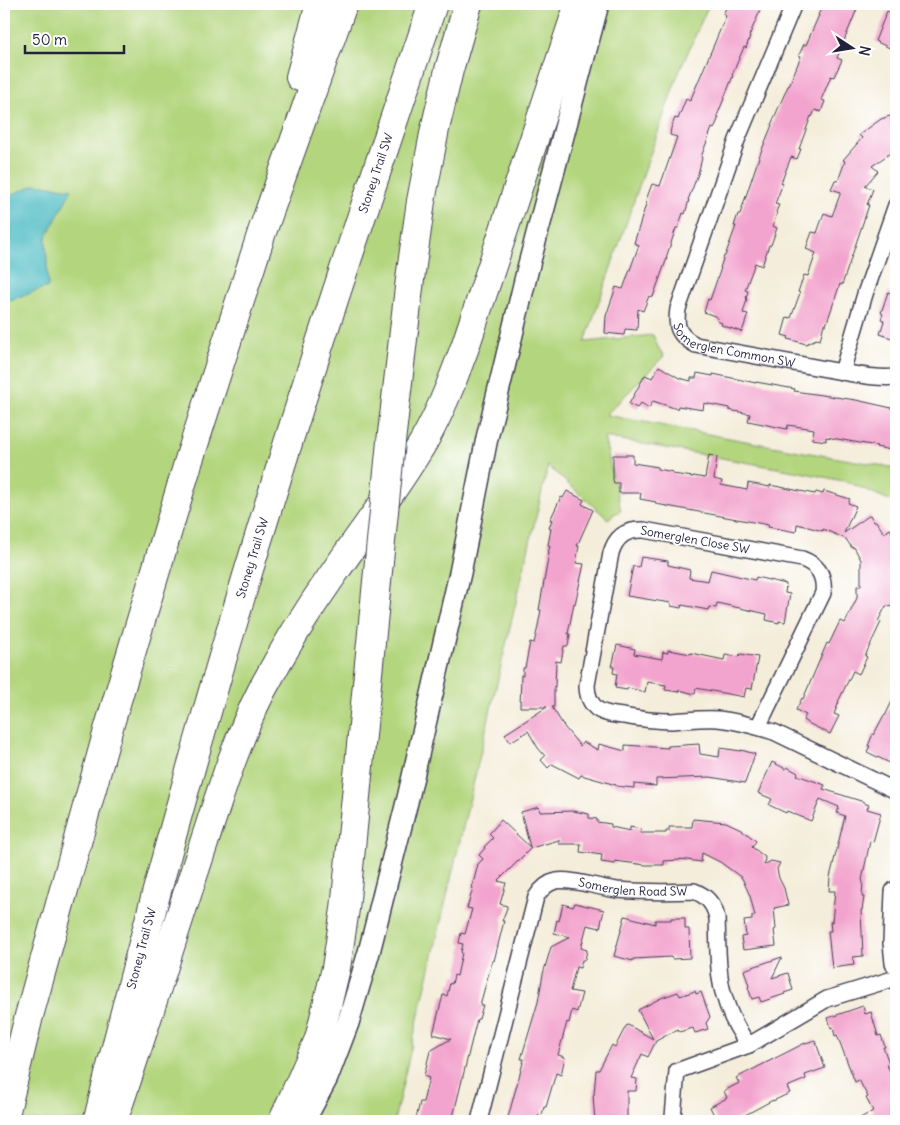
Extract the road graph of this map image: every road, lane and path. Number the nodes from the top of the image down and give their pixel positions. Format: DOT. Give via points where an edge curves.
graph roads {
  1 [pos="320,4"];
  2 [pos="343,4"];
  3 [pos="434,4"];
  4 [pos="468,4"];
  5 [pos="579,4"];
  6 [pos="598,4"];
  7 [pos="794,4"];
  8 [pos="896,205"];
  9 [pos="262,232"];
  10 [pos="842,372"];
  11 [pos="896,377"];
  12 [pos="758,727"];
  13 [pos="896,791"];
  14 [pos="896,892"];
  15 [pos="896,963"];
  16 [pos="896,978"];
  17 [pos="749,1045"];
  18 [pos="673,1117"];
  19 [pos="4,1119"];
  20 [pos="97,1121"];
  21 [pos="113,1121"];
  22 [pos="283,1121"];
  23 [pos="304,1121"];
  24 [pos="479,1121"];
  1 -- 9 [label="highway"];
  2 -- 9 [label="highway"];
  3 -- 20 [label="highway, Stoney Trail SW" via="308,380 253,557 193,760"];
  4 -- 22 [label="highway, bridge" via="435,129 410,279 345,909 336,968 319,1039"];
  5 -- 21 [label="highway" via="465,347 440,410 401,479 334,573 281,656 242,735"];
  6 -- 23 [label="main road" via="487,438 460,573 374,933 328,1078"];
  7 -- 10 [label="street, Somerglen Common SW" via="737,140 676,319 680,332 696,345"];
  8 -- 10 [label="street"];
  9 -- 19 [label="highway" via="108,727"];
  10 -- 11 [label="street, Somerglen Common SW" via="875,378"];
  12 -- 12 [label="street, Somerglen Close SW" via="719,719 644,720 606,713 597,709 590,700 587,685 611,553 618,538 630,531 653,532 802,559 817,568 823,592"];
  12 -- 13 [label="street, Somerglen Close SW"];
  14 -- 15 [label="main road"];
  16 -- 17 [label="street" via="827,999"];
  17 -- 18 [label="street" via="677,1072"];
  17 -- 24 [label="street, Somerglen Road SW" via="739,1033 723,993 717,918 708,899 694,892 617,890 556,880 540,890 536,897"];
}
